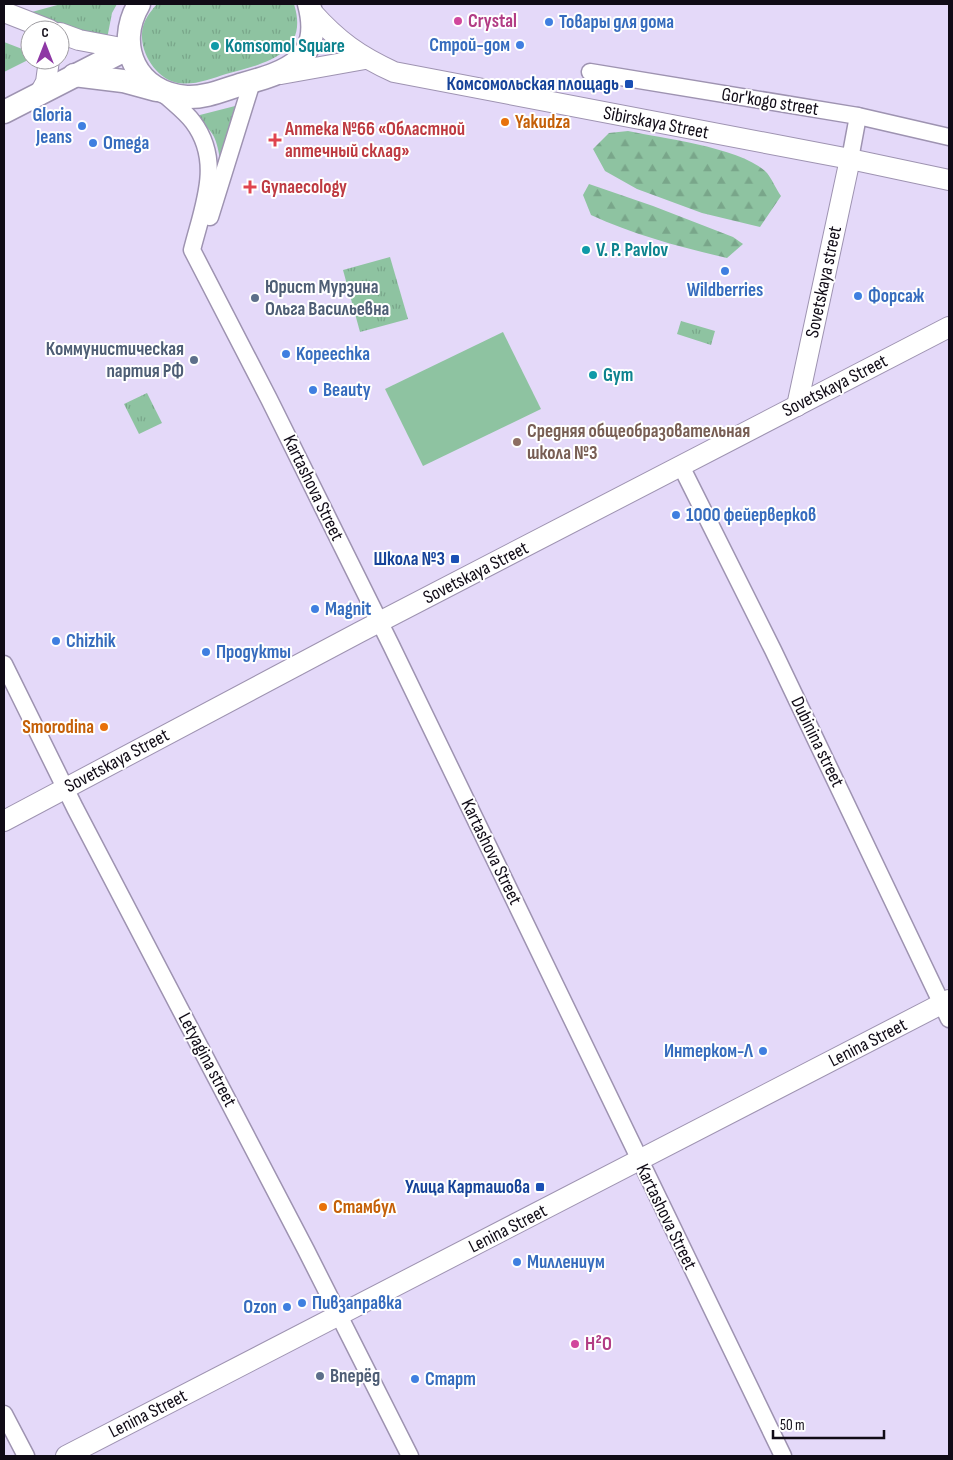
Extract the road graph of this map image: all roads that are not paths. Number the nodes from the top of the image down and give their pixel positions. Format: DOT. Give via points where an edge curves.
graph roads {
  1 [pos="139,4"];
  2 [pos="311,8"];
  3 [pos="70,37"];
  4 [pos="128,49"];
  5 [pos="365,59"];
  6 [pos="48,70"];
  7 [pos="590,72"];
  8 [pos="281,74"];
  9 [pos="74,75"];
  10 [pos="252,82"];
  11 [pos="162,92"];
  12 [pos="39,94"];
  13 [pos="4,112"];
  14 [pos="858,116"];
  15 [pos="949,137"];
  16 [pos="850,159"];
  17 [pos="949,180"];
  18 [pos="194,255"];
  19 [pos="949,327"];
  20 [pos="797,406"];
  21 [pos="681,466"];
  22 [pos="379,623"];
  23 [pos="4,664"];
  24 [pos="66,788"];
  25 [pos="4,821"];
  26 [pos="947,1008"];
  27 [pos="639,1161"];
  28 [pos="340,1316"];
  29 [pos="4,1414"];
  30 [pos="26,1456"];
  31 [pos="66,1456"];
  32 [pos="410,1456"];
  33 [pos="783,1456"];
  1 -- 4 [label="main road" via="128,30"];
  2 -- 5 [label="street, Sibirskaya Street" via="334,36"];
  2 -- 8 [label="main road" via="312,28 308,46 298,61"];
  3 -- 4 [label="street"];
  4 -- 9 [label="main road"];
  4 -- 11 [label="main road" via="140,74"];
  5 -- 8 [label="street"];
  5 -- 16 [label="street, Sibirskaya Street" via="403,74"];
  6 -- 12 [label="street" via="46,82"];
  7 -- 14 [label="street, Gor'kogo street"];
  8 -- 10 [label="main road"];
  9 -- 11 [label="main road" via="123,81"];
  9 -- 12 [label="main road"];
  10 -- 11 [label="main road" via="198,97"];
  10 -- 18 [label="street"];
  11 -- 18 [label="street" via="193,121 210,159"];
  12 -- 13 [label="main road"];
  14 -- 15 [label="street, Gor'kogo street"];
  14 -- 16 [label="street"];
  16 -- 17 [label="street, Sibirskaya Street"];
  16 -- 20 [label="street, Sovetskaya street"];
  18 -- 22 [label="street, Kartashova Street" via="269,398"];
  19 -- 20 [label="street, Sovetskaya Street"];
  20 -- 21 [label="street, Sovetskaya Street"];
  21 -- 22 [label="street, Sovetskaya Street"];
  21 -- 26 [label="street, Dubinina street"];
  22 -- 24 [label="street, Sovetskaya Street"];
  22 -- 27 [label="street, Kartashova Street"];
  23 -- 24 [label="street, Letyagina street"];
  24 -- 25 [label="street, Sovetskaya Street"];
  24 -- 28 [label="street, Letyagina street"];
  26 -- 27 [label="street, Lenina Street"];
  27 -- 28 [label="street, Lenina Street"];
  27 -- 33 [label="street, Kartashova Street"];
  28 -- 31 [label="street, Lenina Street"];
  28 -- 32 [label="street, Letyagina street"];
  29 -- 30 [label="street"];
}
